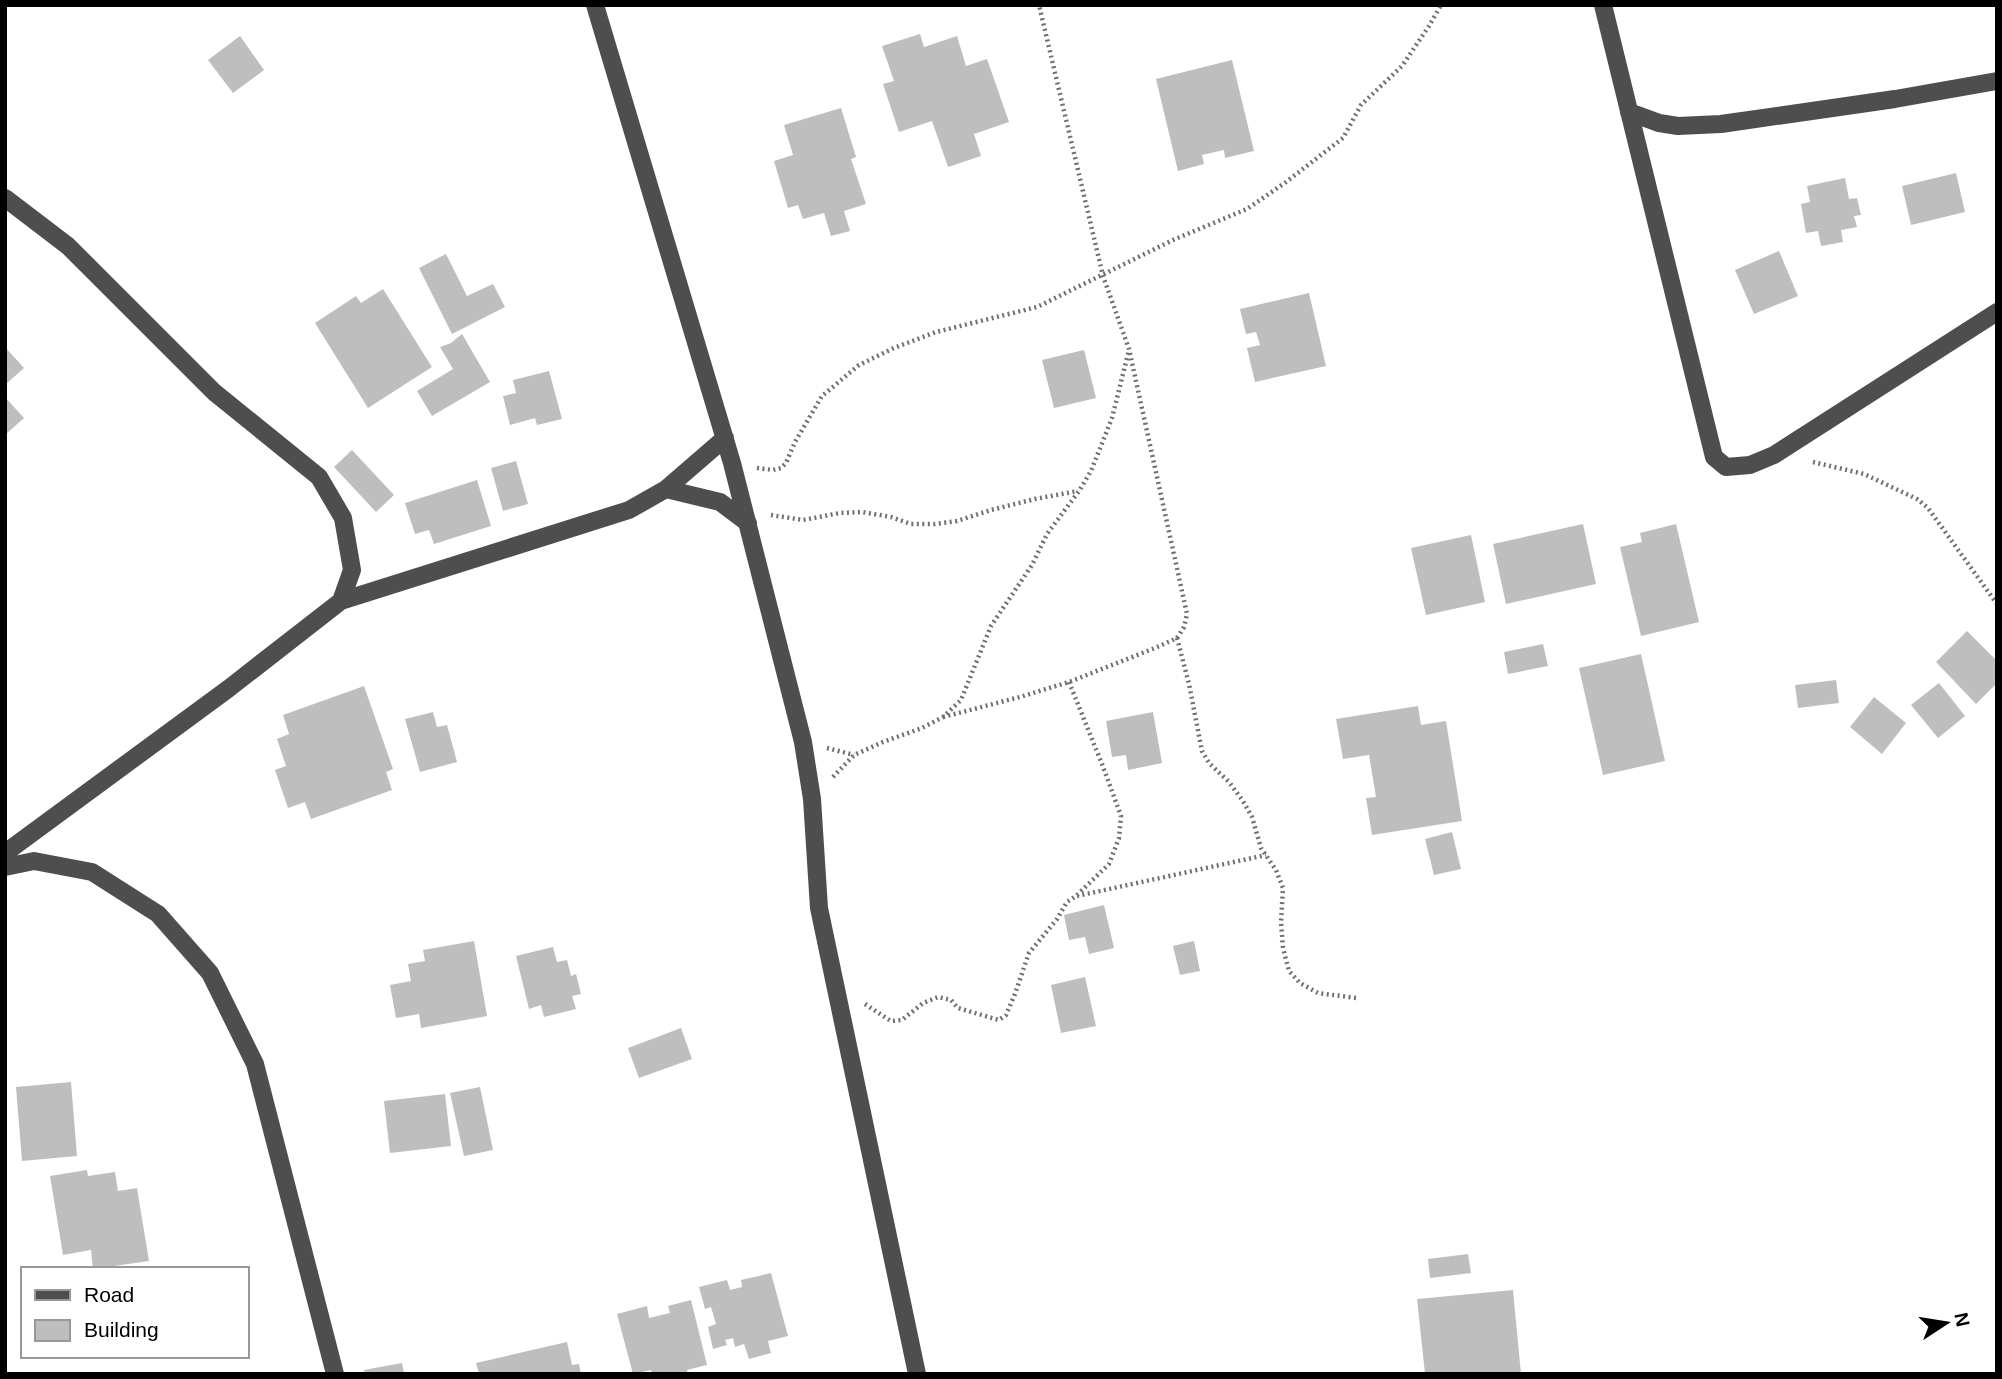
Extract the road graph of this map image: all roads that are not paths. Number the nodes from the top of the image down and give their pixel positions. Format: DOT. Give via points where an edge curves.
graph roads {
  1 [pos="595,5"];
  2 [pos="1603,5"];
  3 [pos="1997,81"];
  4 [pos="1629,112"];
  5 [pos="5,198"];
  6 [pos="1997,312"];
  7 [pos="725,438"];
  8 [pos="666,489"];
  9 [pos="747,517"];
  10 [pos="341,601"];
  11 [pos="5,853"];
  12 [pos="5,867"];
  13 [pos="335,1374"];
  14 [pos="917,1374"];
  1 -- 7 [label="street"];
  2 -- 4 [label="street"];
  3 -- 4 [label="street" via="1721,124 1678,127"];
  4 -- 6 [label="street" via="1714,457 1726,467 1750,465 1774,455"];
  5 -- 10 [label="street" via="68,246 215,392 319,477 343,518 352,570"];
  7 -- 8 [label="street"];
  7 -- 9 [label="street"];
  8 -- 9 [label="street" via="720,502"];
  8 -- 10 [label="street" via="629,510"];
  9 -- 14 [label="street" via="803,742 820,908"];
  10 -- 11 [label="street"];
  12 -- 13 [label="street" via="34,861 92,872 158,914 210,973 255,1065"];
}
